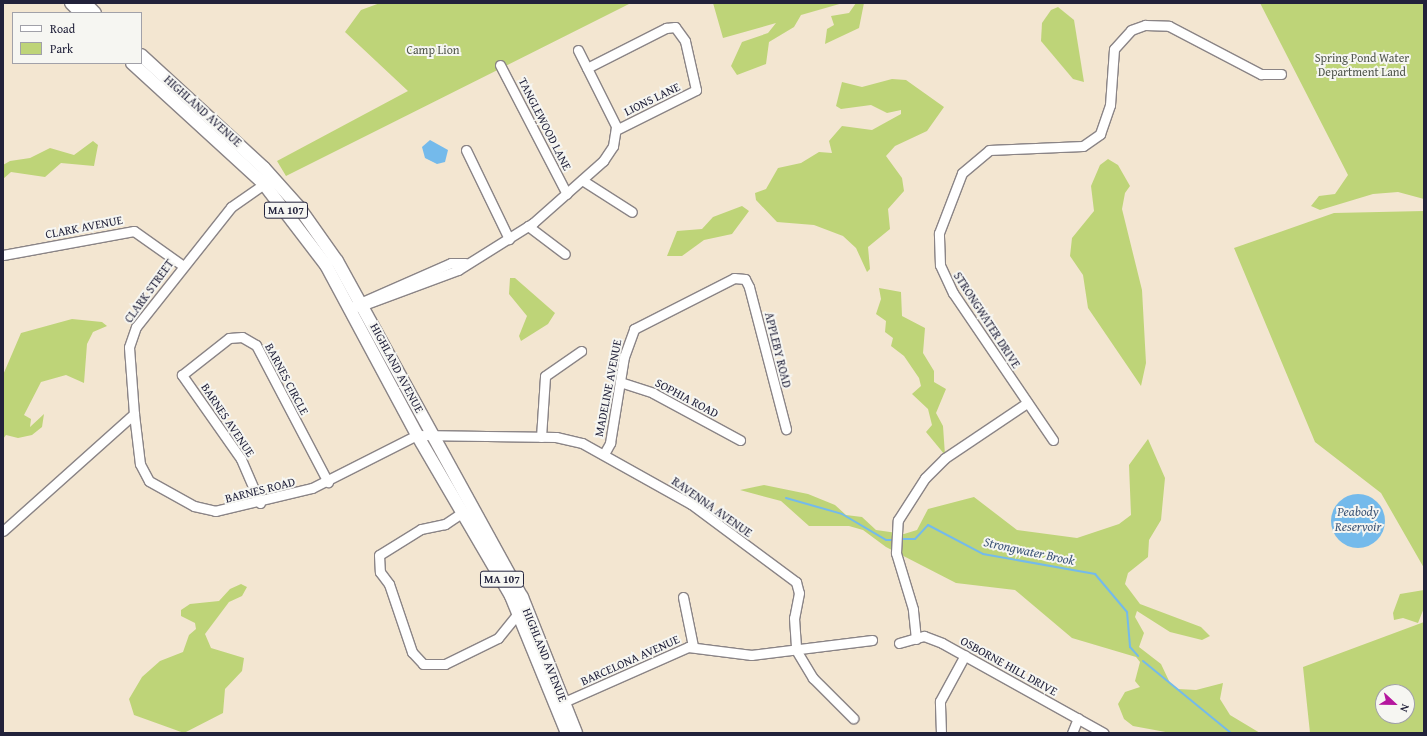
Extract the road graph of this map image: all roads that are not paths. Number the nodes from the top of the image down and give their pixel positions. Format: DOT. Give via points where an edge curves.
graph roads {
  1 [pos="71,3"];
  2 [pos="85,3"];
  3 [pos="80,12"];
  4 [pos="95,12"];
  5 [pos="578,50"];
  6 [pos="142,56"];
  7 [pos="133,64"];
  8 [pos="500,65"];
  9 [pos="587,68"];
  10 [pos="1281,74"];
  11 [pos="616,130"];
  12 [pos="466,150"];
  13 [pos="582,180"];
  14 [pos="264,184"];
  15 [pos="567,194"];
  16 [pos="632,212"];
  17 [pos="528,226"];
  18 [pos="509,239"];
  19 [pos="565,254"];
  20 [pos="3,255"];
  21 [pos="182,265"];
  22 [pos="745,279"];
  23 [pos="363,303"];
  24 [pos="350,308"];
  25 [pos="581,351"];
  26 [pos="182,375"];
  27 [pos="620,382"];
  28 [pos="1027,403"];
  29 [pos="134,414"];
  30 [pos="786,429"];
  31 [pos="417,435"];
  32 [pos="432,435"];
  33 [pos="541,437"];
  34 [pos="740,440"];
  35 [pos="1053,440"];
  36 [pos="604,454"];
  37 [pos="328,482"];
  38 [pos="260,503"];
  39 [pos="463,512"];
  40 [pos="3,531"];
  41 [pos="683,597"];
  42 [pos="519,612"];
  43 [pos="526,627"];
  44 [pos="504,630"];
  45 [pos="916,639"];
  46 [pos="872,640"];
  47 [pos="899,643"];
  48 [pos="693,646"];
  49 [pos="796,650"];
  50 [pos="965,655"];
  51 [pos="564,702"];
  52 [pos="853,718"];
  53 [pos="1078,718"];
  54 [pos="567,733"];
  55 [pos="576,733"];
  56 [pos="942,733"];
  57 [pos="1072,733"];
  58 [pos="1104,733"];
  1 -- 3 [label="main road"];
  2 -- 4 [label="main road"];
  5 -- 9 [label="street"];
  6 -- 23 [label="main road, HIGHLAND AVENUE / MA 107" via="281,187 325,242"];
  7 -- 14 [label="main road, HIGHLAND AVENUE / MA 107"];
  8 -- 15 [label="street, TANGLEWOOD LANE"];
  9 -- 11 [label="street"];
  9 -- 11 [label="street, LIONS LANE" via="666,28 675,27 685,41 696,90"];
  10 -- 28 [label="street, STRONGWATER DRIVE" via="1262,74 1169,26 1145,25 1131,30 1114,49 1110,105 1100,134 1083,146 989,150 968,165 949,200 939,233 940,265 953,293"];
  11 -- 13 [label="street" via="609,154"];
  12 -- 18 [label="street"];
  13 -- 15 [label="street"];
  13 -- 16 [label="street"];
  14 -- 21 [label="street, CLARK STREET" via="234,203"];
  14 -- 24 [label="main road, HIGHLAND AVENUE / MA 107" via="305,234"];
  15 -- 17 [label="street"];
  17 -- 18 [label="street"];
  17 -- 19 [label="street"];
  18 -- 23 [label="street" via="464,263 458,270"];
  20 -- 21 [label="street, CLARK AVENUE" via="134,231"];
  21 -- 29 [label="street, CLARK STREET" via="130,339"];
  22 -- 27 [label="street, MADELINE AVENUE" via="726,280 638,326 629,340"];
  22 -- 30 [label="street, APPLEBY ROAD"];
  23 -- 24 [label="street"];
  23 -- 32 [label="main road, HIGHLAND AVENUE / MA 107"];
  24 -- 31 [label="main road, HIGHLAND AVENUE / MA 107"];
  25 -- 33 [label="street" via="545,376"];
  26 -- 37 [label="street, BARNES CIRCLE" via="224,340 238,336 250,340"];
  26 -- 38 [label="street, BARNES AVENUE" via="238,454"];
  27 -- 34 [label="street, SOPHIA ROAD" via="652,393"];
  27 -- 36 [label="street, MADELINE AVENUE" via="610,443"];
  28 -- 35 [label="street, STRONGWATER DRIVE"];
  28 -- 45 [label="street" via="945,458 910,498 898,520 896,553 913,609"];
  29 -- 38 [label="street, BARNES ROAD" via="140,464 154,486 208,511 225,511"];
  29 -- 40 [label="street"];
  31 -- 32 [label="street, RAVENNA AVENUE"];
  31 -- 37 [label="street, BARNES ROAD"];
  31 -- 39 [label="main road, HIGHLAND AVENUE / MA 107"];
  32 -- 33 [label="street, RAVENNA AVENUE"];
  32 -- 51 [label="main road, HIGHLAND AVENUE / MA 107" via="522,597"];
  33 -- 36 [label="street, RAVENNA AVENUE" via="574,440"];
  36 -- 49 [label="street, RAVENNA AVENUE" via="691,504 796,582 799,593 794,618"];
  37 -- 38 [label="street, BARNES ROAD"];
  39 -- 42 [label="main road, HIGHLAND AVENUE / MA 107"];
  39 -- 44 [label="street" via="385,548 377,564 389,584 405,638 423,664 445,664 498,638"];
  41 -- 48 [label="street"];
  42 -- 43 [label="main road, HIGHLAND AVENUE / MA 107"];
  42 -- 44 [label="street"];
  43 -- 44 [label="street"];
  43 -- 54 [label="main road, HIGHLAND AVENUE / MA 107"];
  45 -- 47 [label="street, OSBORNE HILL DRIVE"];
  45 -- 50 [label="street, OSBORNE HILL DRIVE" via="924,636"];
  46 -- 49 [label="street, BARCELONA AVENUE"];
  48 -- 49 [label="street, BARCELONA AVENUE" via="751,655"];
  48 -- 51 [label="street, BARCELONA AVENUE"];
  49 -- 52 [label="street, RAVENNA AVENUE" via="813,678"];
  50 -- 53 [label="street, OSBORNE HILL DRIVE"];
  50 -- 56 [label="street" via="940,701"];
  51 -- 55 [label="main road, HIGHLAND AVENUE / MA 107"];
  53 -- 57 [label="street"];
  53 -- 58 [label="street, OSBORNE HILL DRIVE"];
}
